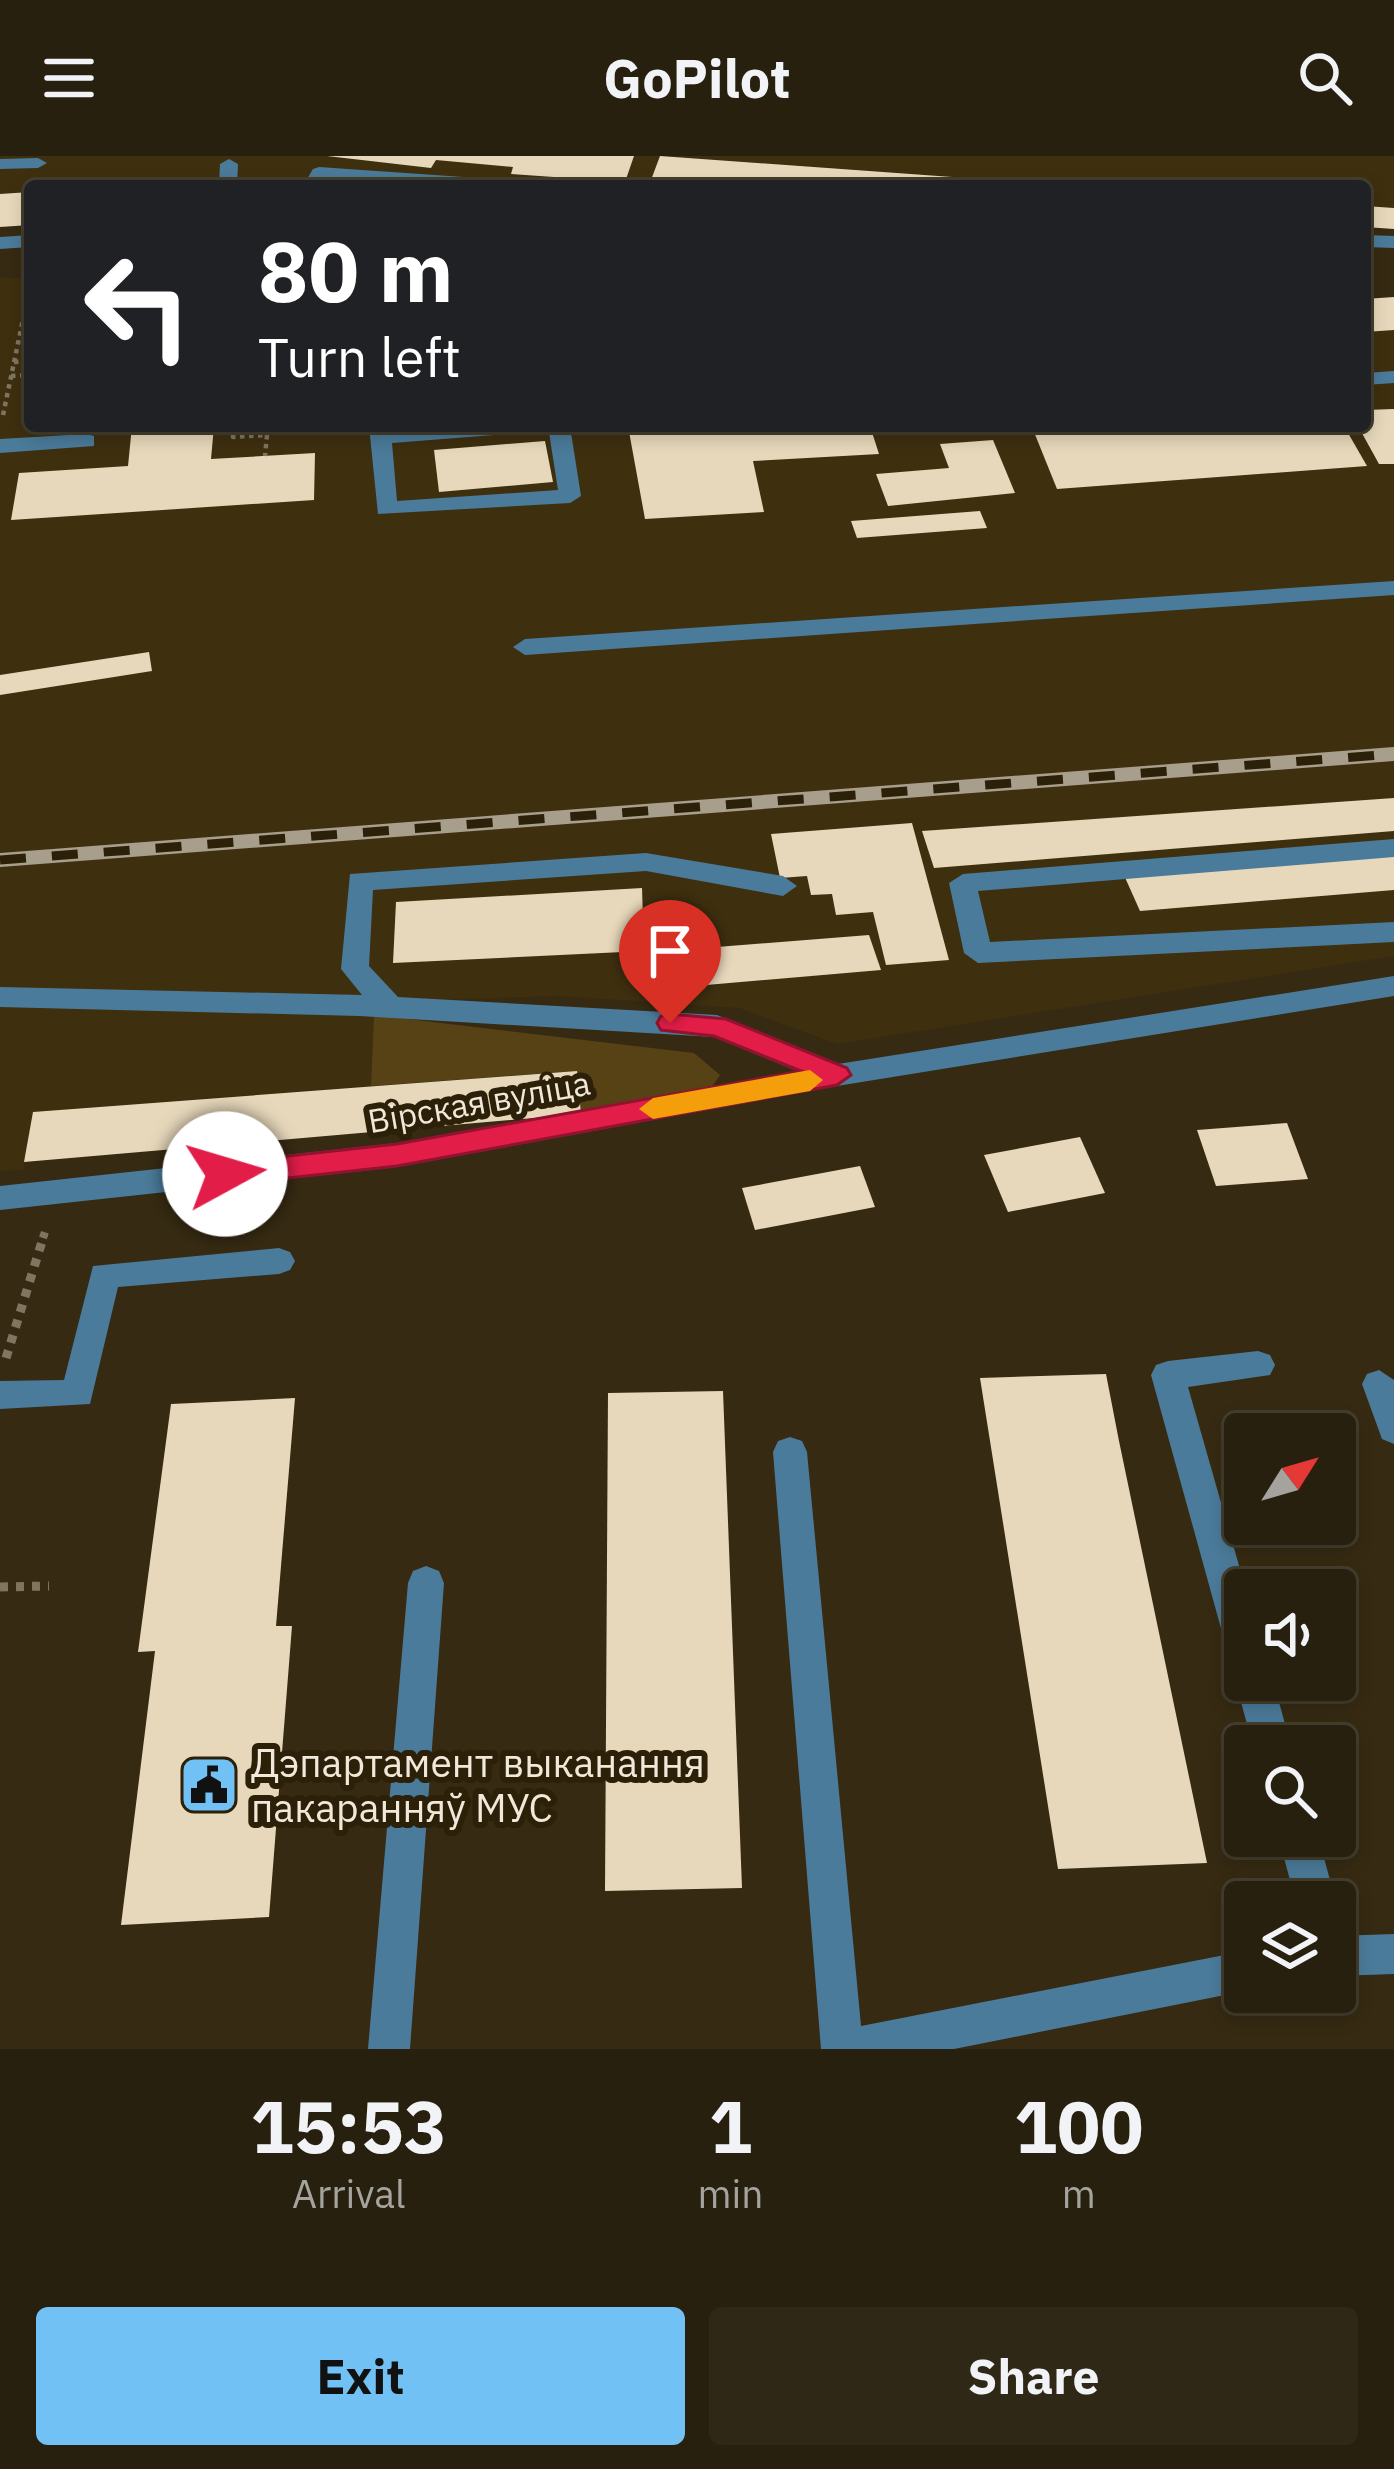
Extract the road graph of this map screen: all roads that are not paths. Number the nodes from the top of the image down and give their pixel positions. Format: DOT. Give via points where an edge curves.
graph roads {
  1 [pos="38,163"];
  2 [pos="0,164"];
  3 [pos="229,164"];
  4 [pos="228,180"];
  5 [pos="315,180"];
  6 [pos="420,180"];
  7 [pos="381,432"];
  8 [pos="560,432"];
  9 [pos="86,441"];
  10 [pos="0,446"];
  11 [pos="1394,588"];
  12 [pos="525,647"];
  13 [pos="1394,848"];
  14 [pos="784,886"];
  15 [pos="1394,932"];
  16 [pos="1394,986"];
  17 [pos="0,997"];
  18 [pos="390,1007"];
  19 [pos="837,1075"];
  20 [pos="0,1198"];
  21 [pos="279,1261"];
  22 [pos="1258,1365"];
  23 [pos="1378,1384"];
  24 [pos="0,1395"];
  25 [pos="1394,1429"];
  26 [pos="790,1452"];
  27 [pos="1224,1575"];
  28 [pos="426,1583"];
  29 [pos="1394,1954"];
  30 [pos="1356,1955"];
  31 [pos="1224,1975"];
  32 [pos="389,2049"];
  33 [pos="845,2049"];
  1 -- 2 [label="street"];
  3 -- 4 [label="street"];
  5 -- 6 [label="street" via="319,173"];
  7 -- 8 [label="street" via="386,509 570,496"];
  9 -- 10 [label="street"];
  11 -- 12 [label="street"];
  13 -- 15 [label="street" via="963,884 978,952"];
  14 -- 18 [label="street" via="646,862 360,881 356,969"];
  16 -- 19 [label="street, Вірская вуліца"];
  17 -- 18 [label="street"];
  18 -- 19 [label="street" via="717,1026"];
  19 -- 20 [label="street, Вірская вуліца" via="397,1155"];
  21 -- 24 [label="street" via="104,1275 78,1394"];
  22 -- 27 [label="street" via="1168,1376"];
  23 -- 25 [label="street"];
  26 -- 33 [label="street"];
  28 -- 32 [label="street"];
  29 -- 30 [label="street"];
  31 -- 33 [label="street"];
}
